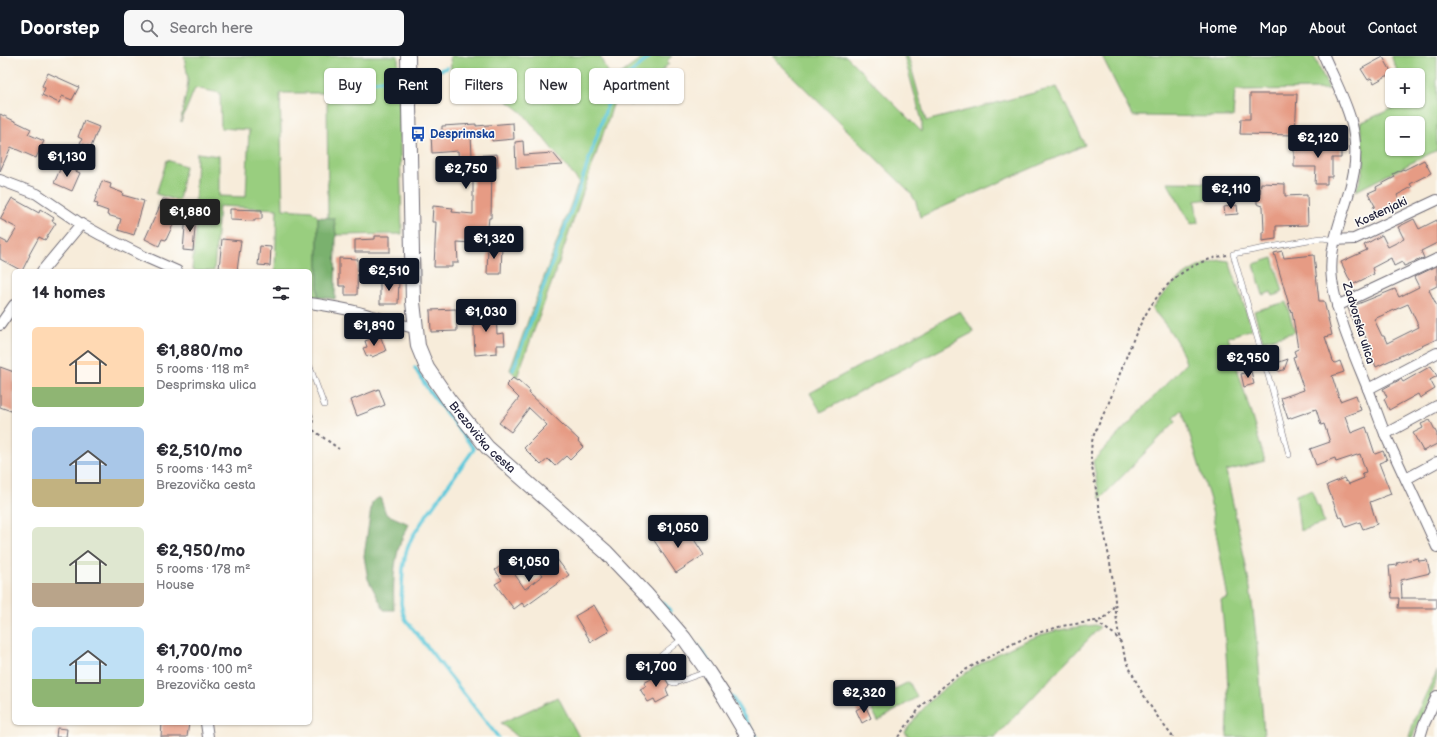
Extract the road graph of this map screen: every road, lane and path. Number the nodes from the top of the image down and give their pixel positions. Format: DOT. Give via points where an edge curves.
graph roads {
  1 [pos="408,56"];
  2 [pos="1324,56"];
  3 [pos="0,180"];
  4 [pos="1437,200"];
  5 [pos="81,224"];
  6 [pos="1334,240"];
  7 [pos="1233,254"];
  8 [pos="1437,259"];
  9 [pos="44,269"];
  10 [pos="172,269"];
  11 [pos="312,303"];
  12 [pos="1338,306"];
  13 [pos="12,308"];
  14 [pos="0,325"];
  15 [pos="415,328"];
  16 [pos="1437,353"];
  17 [pos="312,372"];
  18 [pos="1368,390"];
  19 [pos="324,405"];
  20 [pos="1437,406"];
  21 [pos="312,417"];
  22 [pos="312,430"];
  23 [pos="1385,434"];
  24 [pos="339,449"];
  25 [pos="1289,455"];
  26 [pos="1437,462"];
  27 [pos="1406,479"];
  28 [pos="1437,547"];
  29 [pos="1115,603"];
  30 [pos="1096,622"];
  31 [pos="684,638"];
  32 [pos="1121,644"];
  33 [pos="708,672"];
  34 [pos="1437,696"];
  35 [pos="206,725"];
  36 [pos="208,737"];
  37 [pos="748,737"];
  38 [pos="898,737"];
  39 [pos="1173,737"];
  40 [pos="1420,737"];
  1 -- 15 [label="main road, Brezovička cesta"];
  2 -- 6 [label="street, Zadvorska ulica" via="1347,106 1356,139 1354,172"];
  3 -- 5 [label="street" via="36,194"];
  4 -- 6 [label="street, Kostenjaki" via="1354,239"];
  5 -- 9 [label="street"];
  5 -- 10 [label="street"];
  6 -- 7 [label="lane" via="1314,239"];
  6 -- 12 [label="street, Zadvorska ulica" via="1331,268"];
  7 -- 25 [label="lane"];
  7 -- 29 [label="path" via="1203,261 1191,267 1178,275 1160,294 1129,346 1112,395 1093,437 1091,461"];
  8 -- 12 [label="street"];
  11 -- 15 [label="street" via="362,313"];
  12 -- 18 [label="street, Zadvorska ulica"];
  13 -- 14 [label="street"];
  15 -- 31 [label="main road, Brezovička cesta" via="418,346 427,368 487,447 606,552"];
  16 -- 18 [label="street"];
  17 -- 19 [label="lane"];
  18 -- 23 [label="street, Zadvorska ulica"];
  20 -- 23 [label="street"];
  21 -- 22 [label="path"];
  22 -- 24 [label="path"];
  23 -- 27 [label="street, Zadvorska ulica"];
  26 -- 27 [label="street"];
  27 -- 28 [label="street, Zadvorska ulica"];
  29 -- 30 [label="path" via="1109,614"];
  29 -- 32 [label="path"];
  30 -- 32 [label="path" via="1114,634"];
  30 -- 38 [label="path" via="1062,626 1041,632 981,661 934,694 922,705"];
  31 -- 33 [label="main road, Brezovička cesta"];
  31 -- 33 [label="lane" via="658,658 671,682 676,683"];
  32 -- 39 [label="path" via="1146,700"];
  33 -- 37 [label="main road, Brezovička cesta"];
  34 -- 40 [label="street"];
  35 -- 36 [label="street"];
}
